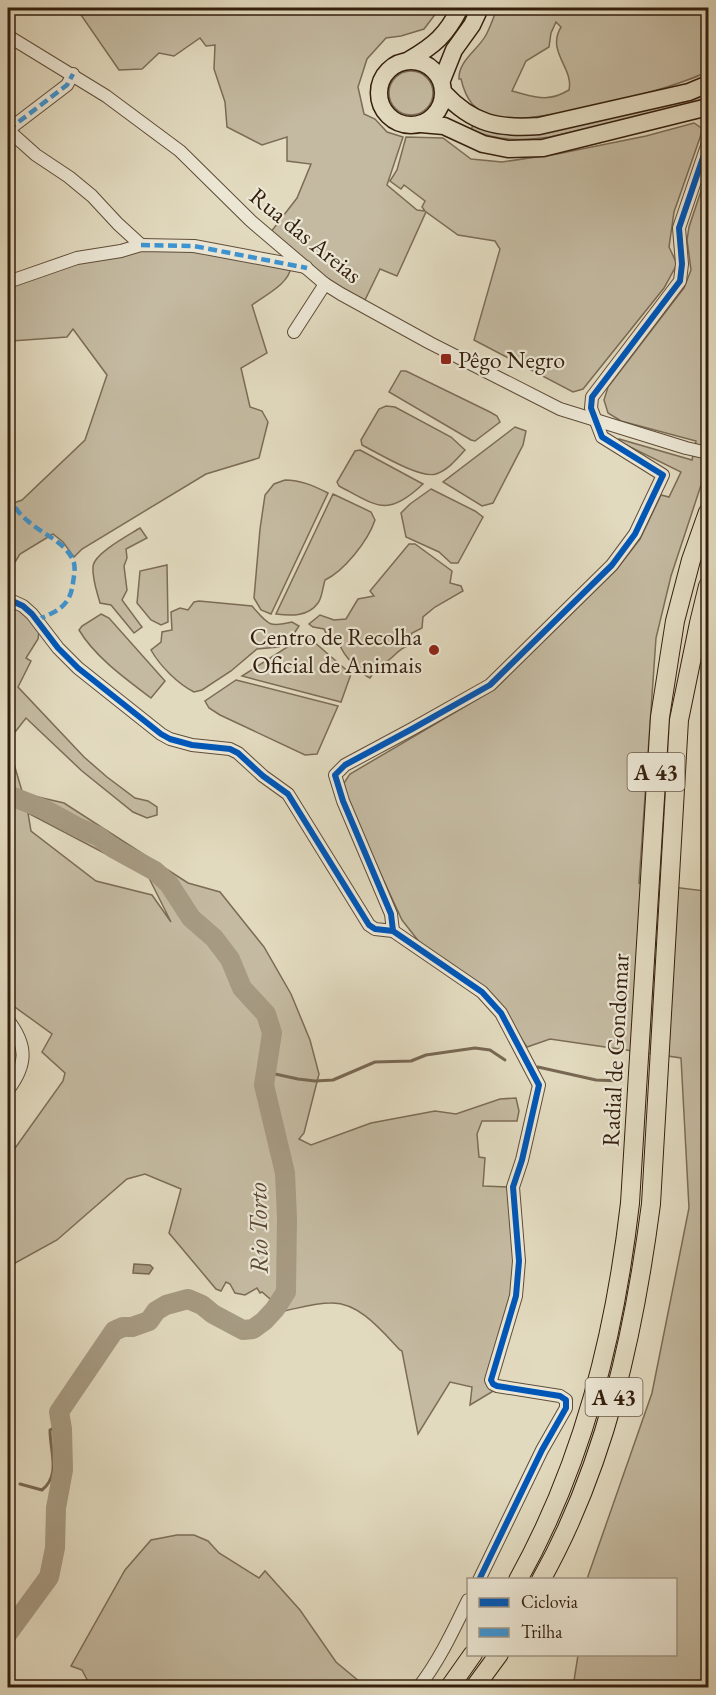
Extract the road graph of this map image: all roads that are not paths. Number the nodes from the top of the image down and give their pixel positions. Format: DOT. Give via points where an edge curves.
graph roads {
  1 [pos="460,8"];
  2 [pos="480,8"];
  3 [pos="8,36"];
  4 [pos="409,60"];
  5 [pos="73,74"];
  6 [pos="708,84"];
  7 [pos="443,87"];
  8 [pos="708,107"];
  9 [pos="421,124"];
  10 [pos="8,130"];
  11 [pos="708,142"];
  12 [pos="141,245"];
  13 [pos="307,267"];
  14 [pos="8,282"];
  15 [pos="326,284"];
  16 [pos="294,332"];
  17 [pos="596,421"];
  18 [pos="708,453"];
  19 [pos="708,512"];
  20 [pos="708,586"];
  21 [pos="8,599"];
  22 [pos="393,931"];
  23 [pos="8,1020"];
  24 [pos="8,1090"];
  25 [pos="480,1578"];
  26 [pos="519,1578"];
  27 [pos="542,1578"];
  28 [pos="467,1602"];
  29 [pos="472,1656"];
  30 [pos="498,1656"];
  31 [pos="418,1688"];
  32 [pos="449,1688"];
  33 [pos="474,1688"];
  1 -- 4 [label="main road" via="432,47"];
  2 -- 7 [label="main road" via="454,50"];
  3 -- 5 [label="street, Rua das Areias"];
  4 -- 7 [label="main road" via="436,71"];
  4 -- 9 [label="main road" via="398,63 382,78 379,100 400,124"];
  5 -- 10 [label="street" via="67,85"];
  5 -- 13 [label="street, Rua das Areias" via="180,150 251,221"];
  6 -- 7 [label="main road" via="690,92 515,128 471,117"];
  7 -- 9 [label="main road" via="437,113"];
  8 -- 9 [label="main road" via="526,149 483,144 444,126"];
  10 -- 12 [label="street" via="92,196"];
  11 -- 17 [label="street" via="679,228 680,281 592,397"];
  12 -- 13 [label="street" via="194,246"];
  12 -- 14 [label="street" via="76,258"];
  13 -- 15 [label="street, Rua das Areias"];
  15 -- 16 [label="street"];
  15 -- 17 [label="street, Rua das Areias" via="560,409"];
  17 -- 18 [label="street, Rua das Areias"];
  17 -- 22 [label="street" via="603,437 663,475 635,534 618,557 490,685 345,765 335,775 392,914"];
  19 -- 26 [label="highway, Radial de Gondomar / A 43" via="675,621 660,717 630,1203 613,1321 583,1434 538,1543"];
  20 -- 27 [label="highway, Radial de Gondomar / A 43" via="679,720 651,1204 633,1323 604,1436 558,1550"];
  21 -- 22 [label="street" via="23,606 78,668 161,734 192,745 238,753 288,794 369,925"];
  22 -- 25 [label="street" via="482,992 501,1013 539,1085 513,1187 519,1260 516,1296 491,1380 496,1386 560,1396 566,1400 566,1408"];
  23 -- 24 [label="street" via="22,1045 24,1060"];
  28 -- 31 [label="street" via="446,1646"];
  29 -- 32 [label="highway"];
  30 -- 33 [label="highway"];
}
